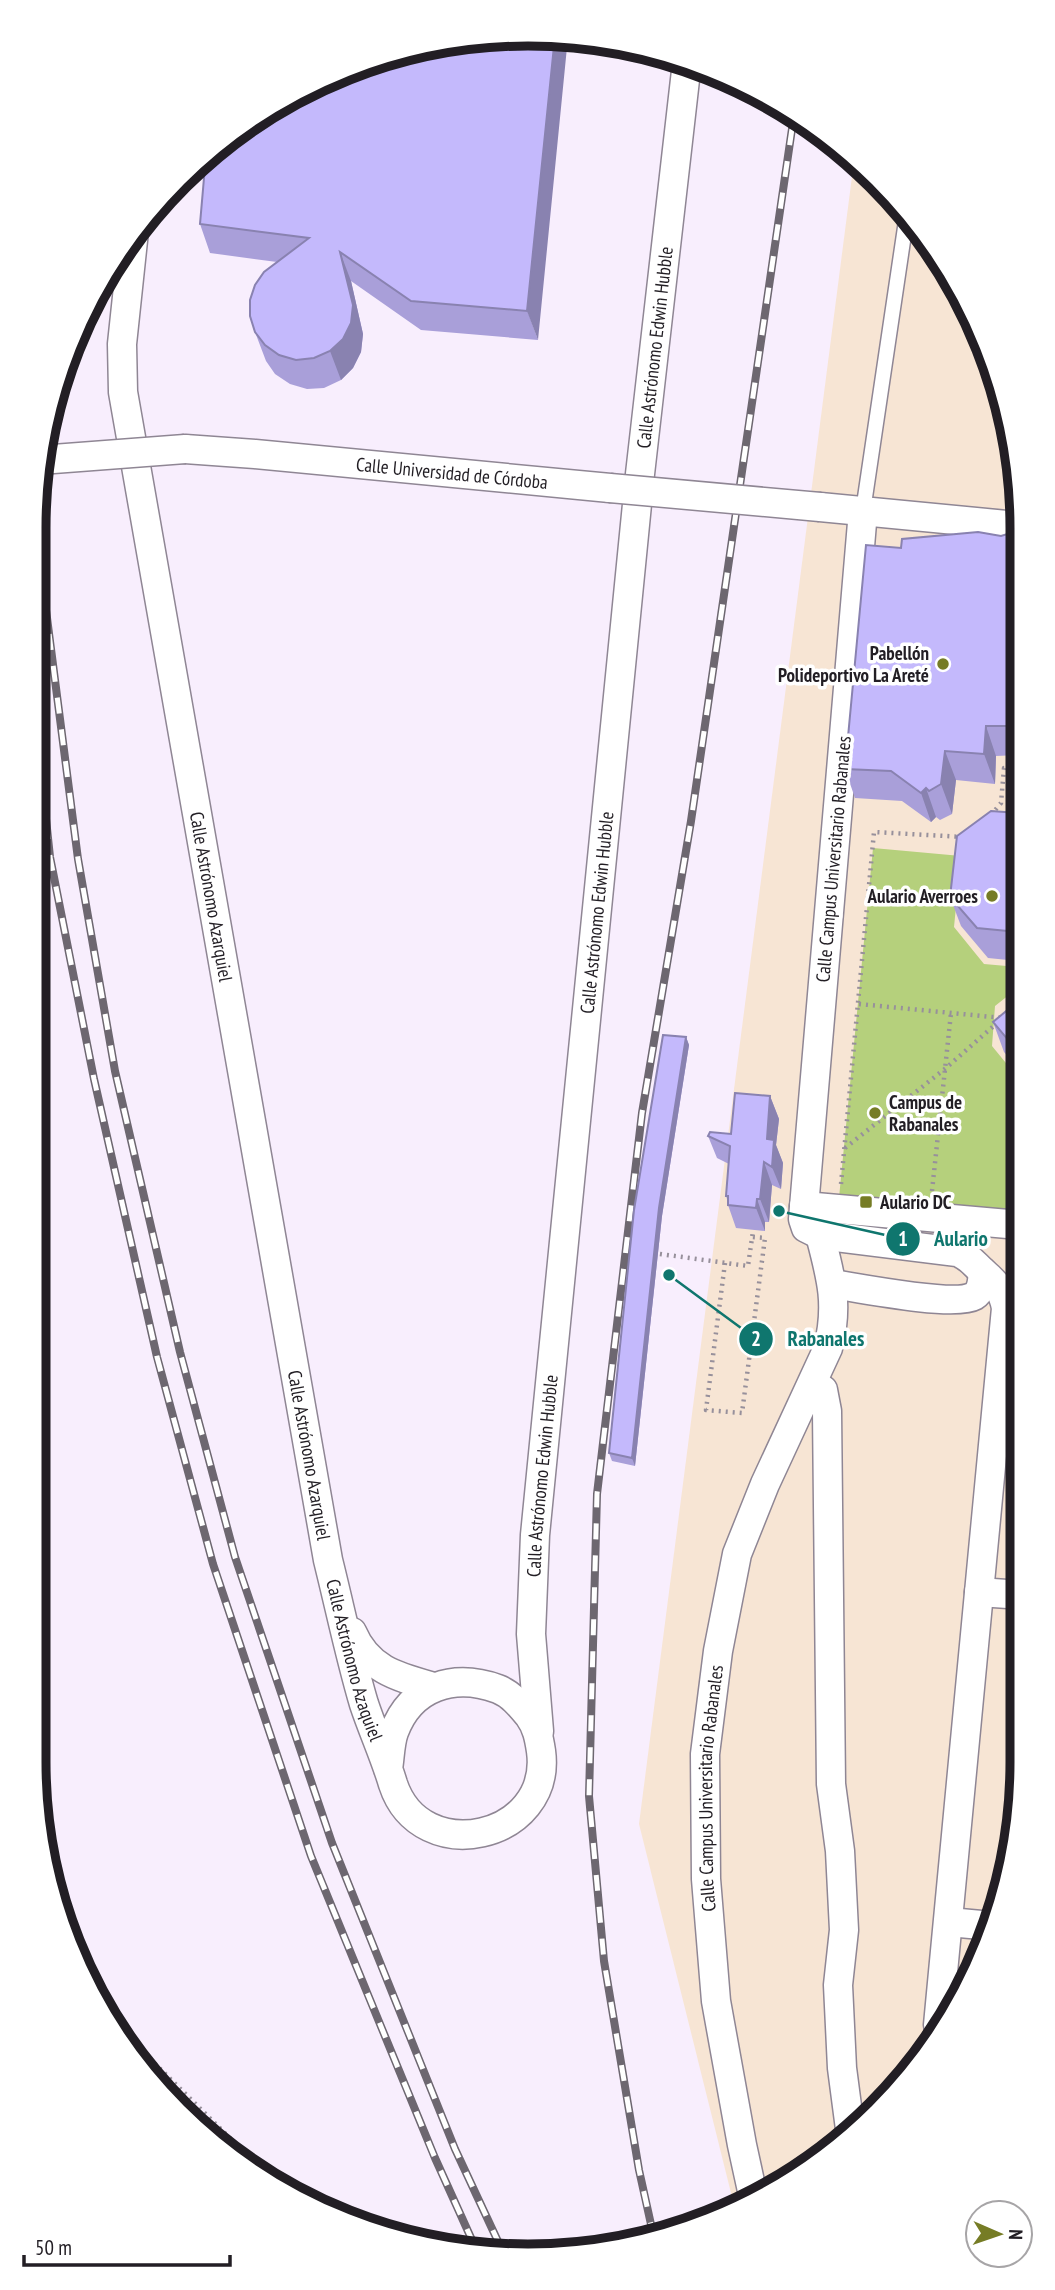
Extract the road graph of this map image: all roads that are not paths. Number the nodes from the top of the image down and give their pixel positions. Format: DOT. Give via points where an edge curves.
graph roads {
  1 [pos="686,72"];
  2 [pos="904,227"];
  3 [pos="132,253"];
  4 [pos="51,459"];
  5 [pos="863,511"];
  6 [pos="1010,525"];
  7 [pos="804,1206"];
  8 [pos="1010,1223"];
  9 [pos="820,1235"];
  10 [pos="983,1272"];
  11 [pos="833,1284"];
  12 [pos="810,1390"];
  13 [pos="328,1560"];
  14 [pos="979,1592"];
  15 [pos="1010,1594"];
  16 [pos="434,1688"];
  17 [pos="542,1762"];
  18 [pos="388,1769"];
  19 [pos="949,1922"];
  20 [pos="981,1925"];
  21 [pos="939,2013"];
  22 [pos="849,2121"];
  23 [pos="752,2189"];
  1 -- 17 [label="street, Calle Astrónomo Edwin Hubble" via="642,460 535,1535 531,1634"];
  2 -- 5 [label="lane, Calle Campus Universitario Rabanales"];
  3 -- 13 [label="street, Calle Astrónomo Azarquiel" via="122,344 123,392"];
  4 -- 5 [label="street, Calle Universidad de Córdoba, bridge" via="185,449"];
  5 -- 6 [label="street"];
  5 -- 7 [label="street, Calle Campus Universitario Rabanales"];
  7 -- 8 [label="street"];
  7 -- 9 [label="street, Calle Campus Universitario Rabanales" via="806,1228"];
  9 -- 10 [label="street" via="957,1252 968,1256"];
  9 -- 11 [label="street, Calle Campus Universitario Rabanales"];
  10 -- 11 [label="street" via="982,1287 964,1300"];
  10 -- 14 [label="street" via="1004,1294 1006,1308"];
  11 -- 12 [label="street, Calle Campus Universitario Rabanales" via="834,1324"];
  12 -- 22 [label="street" via="817,1386 822,1390 827,1411 831,1784 841,1864 844,1930 838,1985"];
  12 -- 23 [label="street, Calle Campus Universitario Rabanales" via="737,1554 705,1754 706,1879 716,2001"];
  13 -- 16 [label="street, Calle Astrónomo Azaquiel" via="354,1636 368,1658 394,1676"];
  13 -- 18 [label="street, Calle Astrónomo Azaquiel" via="365,1705"];
  14 -- 15 [label="street"];
  14 -- 19 [label="street"];
  16 -- 17 [label="street" via="461,1681 502,1690 533,1722"];
  16 -- 18 [label="street" via="402,1713"];
  17 -- 18 [label="street" via="528,1803 513,1819 490,1832 470,1836 429,1827 408,1811"];
  19 -- 20 [label="street"];
  19 -- 21 [label="street"];
}
